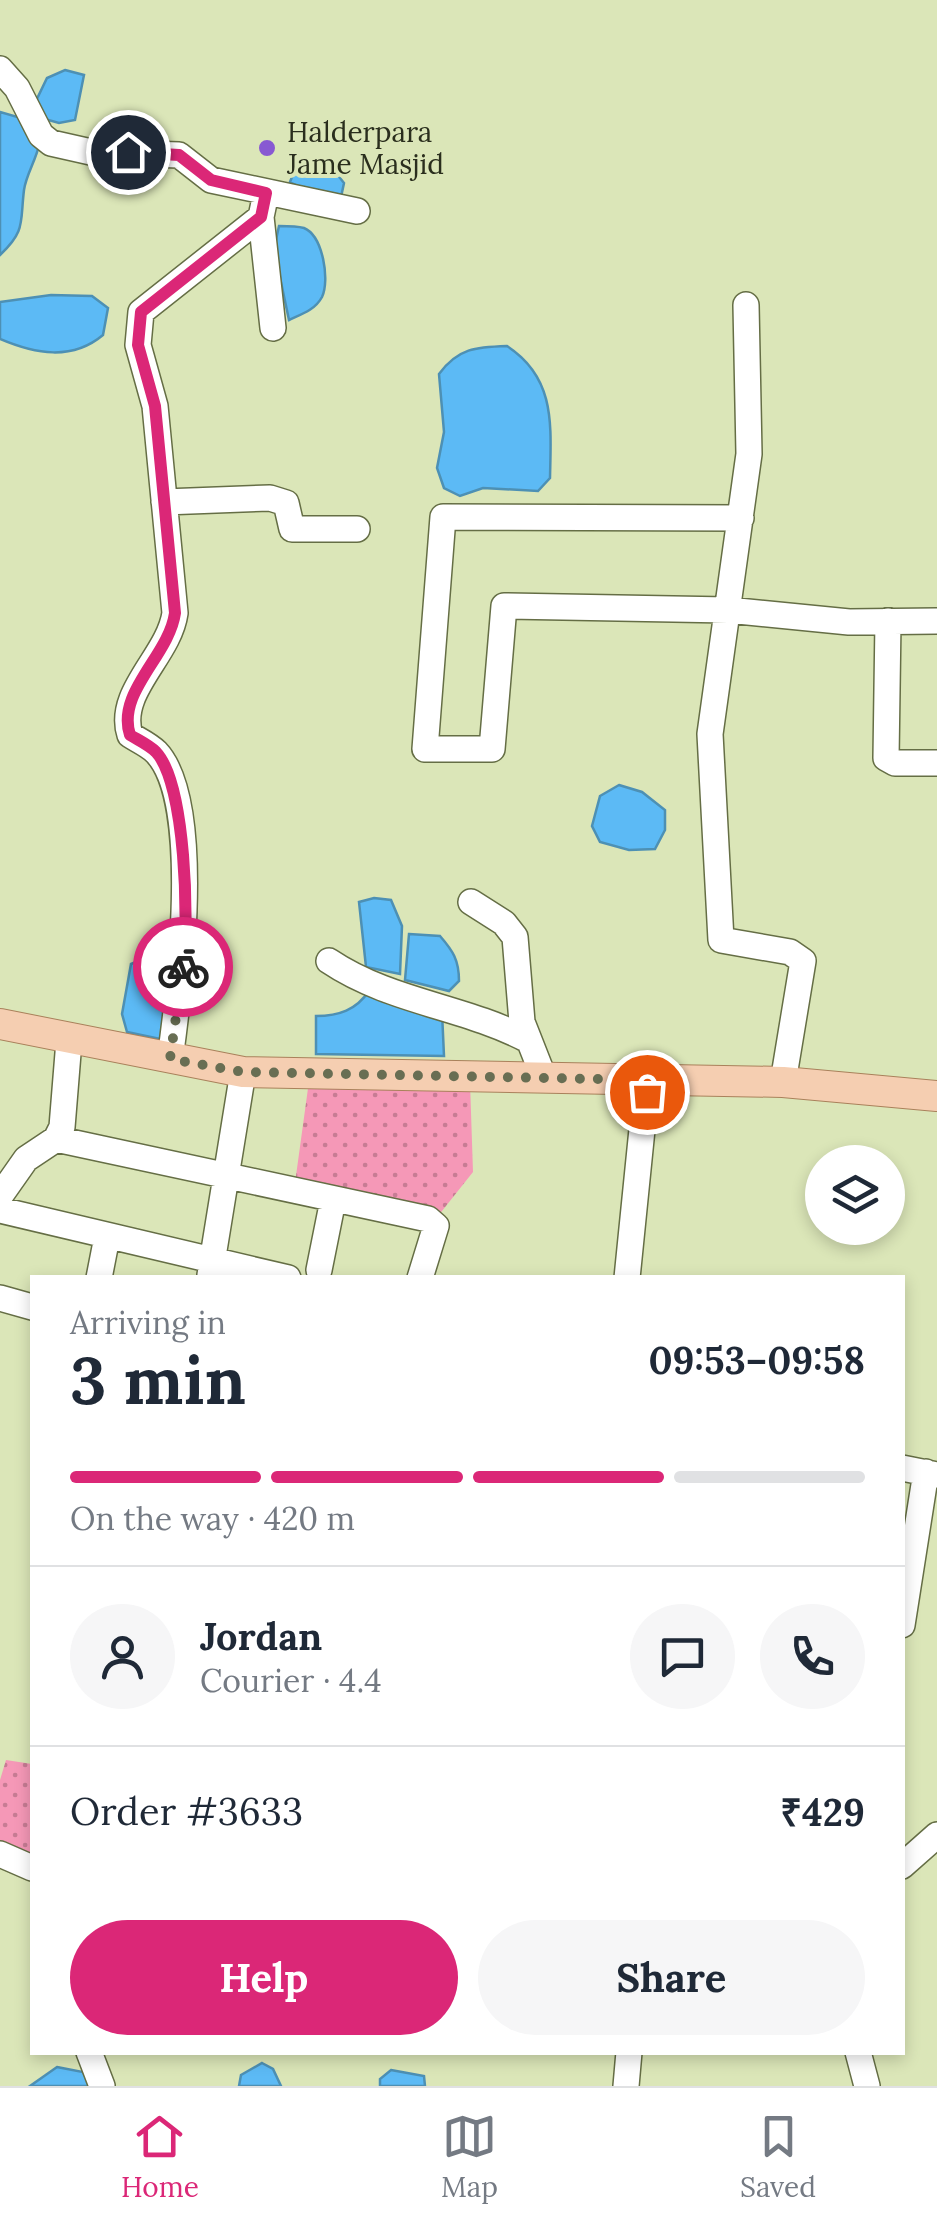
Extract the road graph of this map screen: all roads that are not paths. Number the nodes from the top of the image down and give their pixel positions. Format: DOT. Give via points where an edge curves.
graph roads {
  1 [pos="0,69"];
  2 [pos="263,205"];
  3 [pos="357,211"];
  4 [pos="746,305"];
  5 [pos="273,328"];
  6 [pos="164,502"];
  7 [pos="740,518"];
  8 [pos="358,528"];
  9 [pos="728,610"];
  10 [pos="888,621"];
  11 [pos="937,621"];
  12 [pos="937,763"];
  13 [pos="471,902"];
  14 [pos="329,961"];
  15 [pos="0,1024"];
  16 [pos="70,1040"];
  17 [pos="528,1040"];
  18 [pos="170,1059"];
  19 [pos="243,1072"];
  20 [pos="544,1078"];
  21 [pos="647,1080"];
  22 [pos="783,1082"];
  23 [pos="937,1096"];
  24 [pos="56,1139"];
  25 [pos="226,1179"];
  26 [pos="0,1196"];
  27 [pos="334,1200"];
  28 [pos="0,1210"];
  29 [pos="107,1238"];
  30 [pos="211,1270"];
  31 [pos="319,1270"];
  32 [pos="100,1275"];
  33 [pos="259,1275"];
  34 [pos="421,1275"];
  35 [pos="627,1275"];
  36 [pos="0,1298"];
  37 [pos="30,1306"];
  38 [pos="922,1472"];
  39 [pos="905,1602"];
  40 [pos="937,1834"];
  41 [pos="0,1854"];
  42 [pos="905,1863"];
  43 [pos="30,1867"];
  44 [pos="91,2055"];
  45 [pos="630,2055"];
  46 [pos="859,2055"];
  47 [pos="102,2086"];
  48 [pos="626,2086"];
  49 [pos="866,2086"];
  1 -- 2 [label="street" via="50,143 91,152 179,155 211,180"];
  2 -- 3 [label="street"];
  2 -- 5 [label="street"];
  2 -- 6 [label="street" via="141,312 138,345 155,406"];
  4 -- 7 [label="street" via="751,422"];
  6 -- 8 [label="street" via="270,498 286,504 292,529"];
  6 -- 18 [label="street" via="173,628 124,719 130,735 163,763 180,820 186,944"];
  7 -- 9 [label="street"];
  7 -- 9 [label="street" via="443,517 425,749 492,749 504,606"];
  9 -- 10 [label="street"];
  9 -- 22 [label="street" via="710,734 718,926 724,944 790,952 804,961"];
  10 -- 11 [label="street"];
  10 -- 12 [label="street" via="886,758"];
  13 -- 17 [label="street" via="514,937"];
  14 -- 17 [label="street" via="373,987 485,1018"];
  15 -- 16 [label="main road"];
  16 -- 18 [label="main road"];
  16 -- 24 [label="street"];
  17 -- 20 [label="street"];
  18 -- 19 [label="main road"];
  19 -- 20 [label="main road"];
  19 -- 25 [label="street"];
  20 -- 21 [label="main road"];
  21 -- 22 [label="main road"];
  21 -- 35 [label="street"];
  22 -- 23 [label="main road"];
  24 -- 25 [label="street"];
  24 -- 26 [label="street" via="26,1159"];
  25 -- 27 [label="street"];
  25 -- 30 [label="street"];
  27 -- 31 [label="street"];
  27 -- 34 [label="street" via="428,1219 436,1226"];
  28 -- 29 [label="street"];
  29 -- 30 [label="street"];
  29 -- 32 [label="street"];
  30 -- 33 [label="street"];
  36 -- 37 [label="street"];
  38 -- 39 [label="street"];
  40 -- 42 [label="street"];
  41 -- 43 [label="street"];
  44 -- 47 [label="street"];
  45 -- 48 [label="street"];
  46 -- 49 [label="street"];
}
